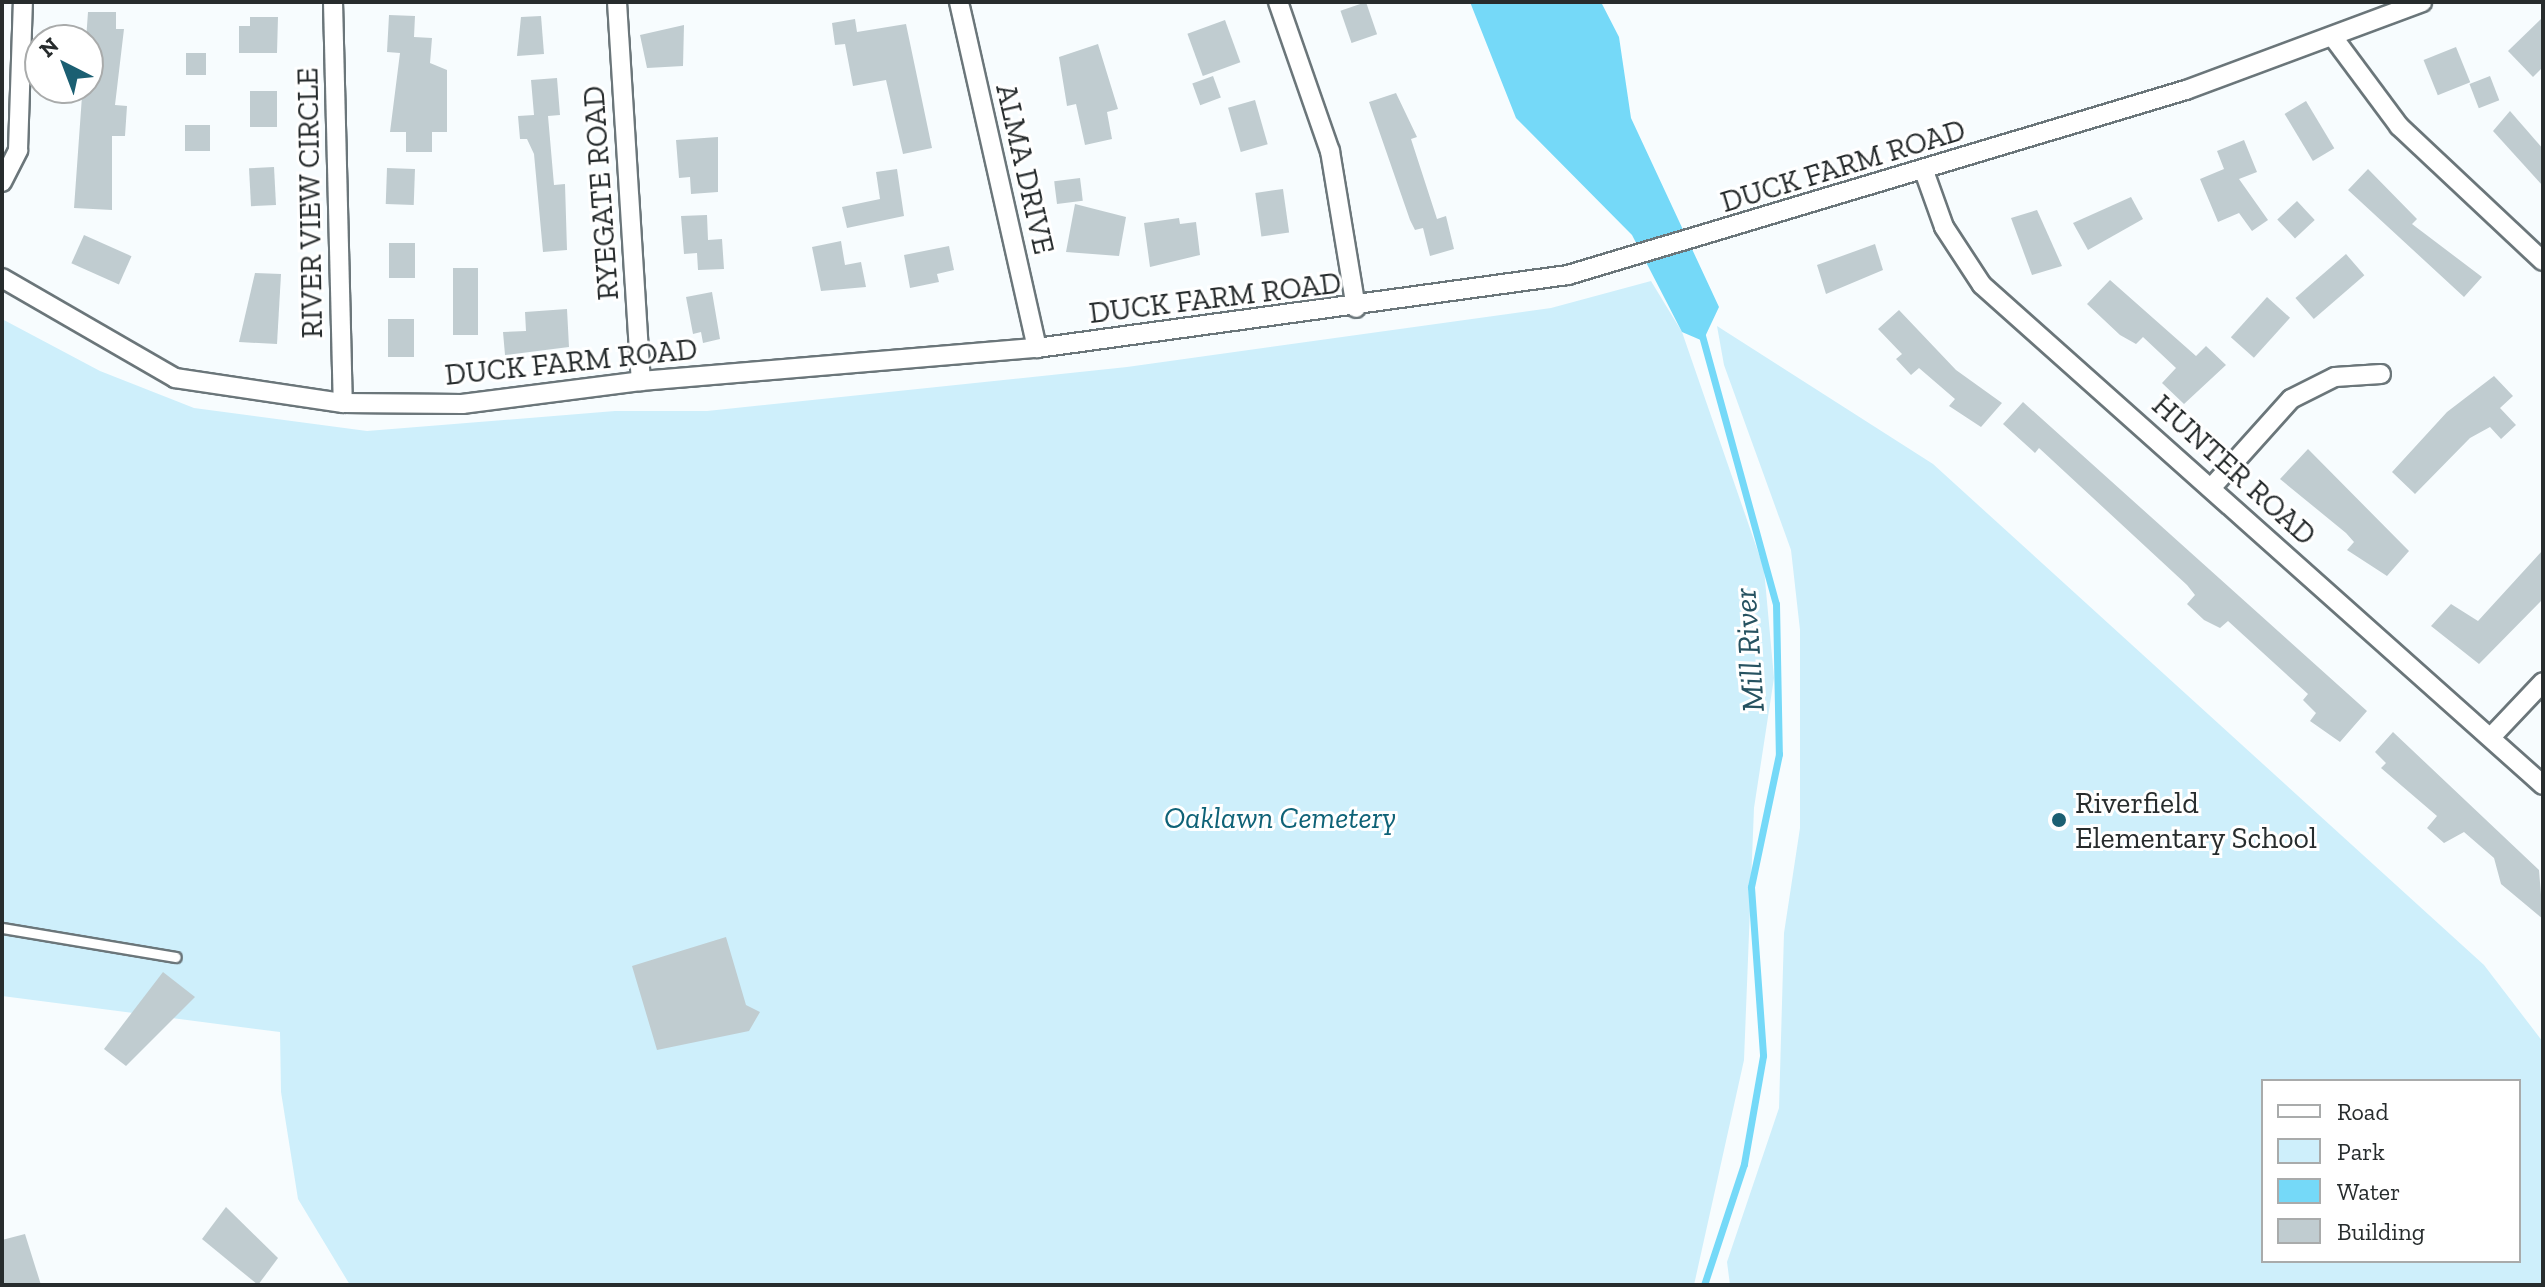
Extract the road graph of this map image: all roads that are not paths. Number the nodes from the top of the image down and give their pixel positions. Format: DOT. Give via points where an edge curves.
graph roads {
  1 [pos="23,2"];
  2 [pos="333,2"];
  3 [pos="617,2"];
  4 [pos="959,2"];
  5 [pos="1278,2"];
  6 [pos="2422,2"];
  7 [pos="2333,37"];
  8 [pos="1924,171"];
  9 [pos="2,182"];
  10 [pos="2543,261"];
  11 [pos="2,278"];
  12 [pos="1356,308"];
  13 [pos="1037,348"];
  14 [pos="2381,374"];
  15 [pos="641,381"];
  16 [pos="343,403"];
  17 [pos="2212,487"];
  18 [pos="2543,682"];
  19 [pos="2492,736"];
  20 [pos="2543,785"];
  21 [pos="2,928"];
  22 [pos="176,957"];
  1 -- 9 [label="street" via="18,150"];
  2 -- 16 [label="street, RIVER VIEW CIRCLE"];
  3 -- 15 [label="street, RYEGATE ROAD"];
  4 -- 13 [label="street, ALMA DRIVE"];
  5 -- 12 [label="street" via="1330,151"];
  6 -- 7 [label="street, DUCK FARM ROAD"];
  7 -- 8 [label="street, DUCK FARM ROAD"];
  7 -- 10 [label="street" via="2399,126"];
  8 -- 12 [label="street, DUCK FARM ROAD" via="1607,264 1510,287"];
  8 -- 17 [label="street, HUNTER ROAD" via="1944,227 1982,285"];
  11 -- 16 [label="street, DUCK FARM ROAD" via="175,378"];
  12 -- 13 [label="street, DUCK FARM ROAD"];
  13 -- 15 [label="street, DUCK FARM ROAD"];
  14 -- 17 [label="street" via="2335,377 2291,399"];
  15 -- 16 [label="street, DUCK FARM ROAD" via="462,404"];
  17 -- 19 [label="street, HUNTER ROAD"];
  18 -- 19 [label="street"];
  19 -- 20 [label="street, HUNTER ROAD"];
  21 -- 22 [label="lane"];
}
